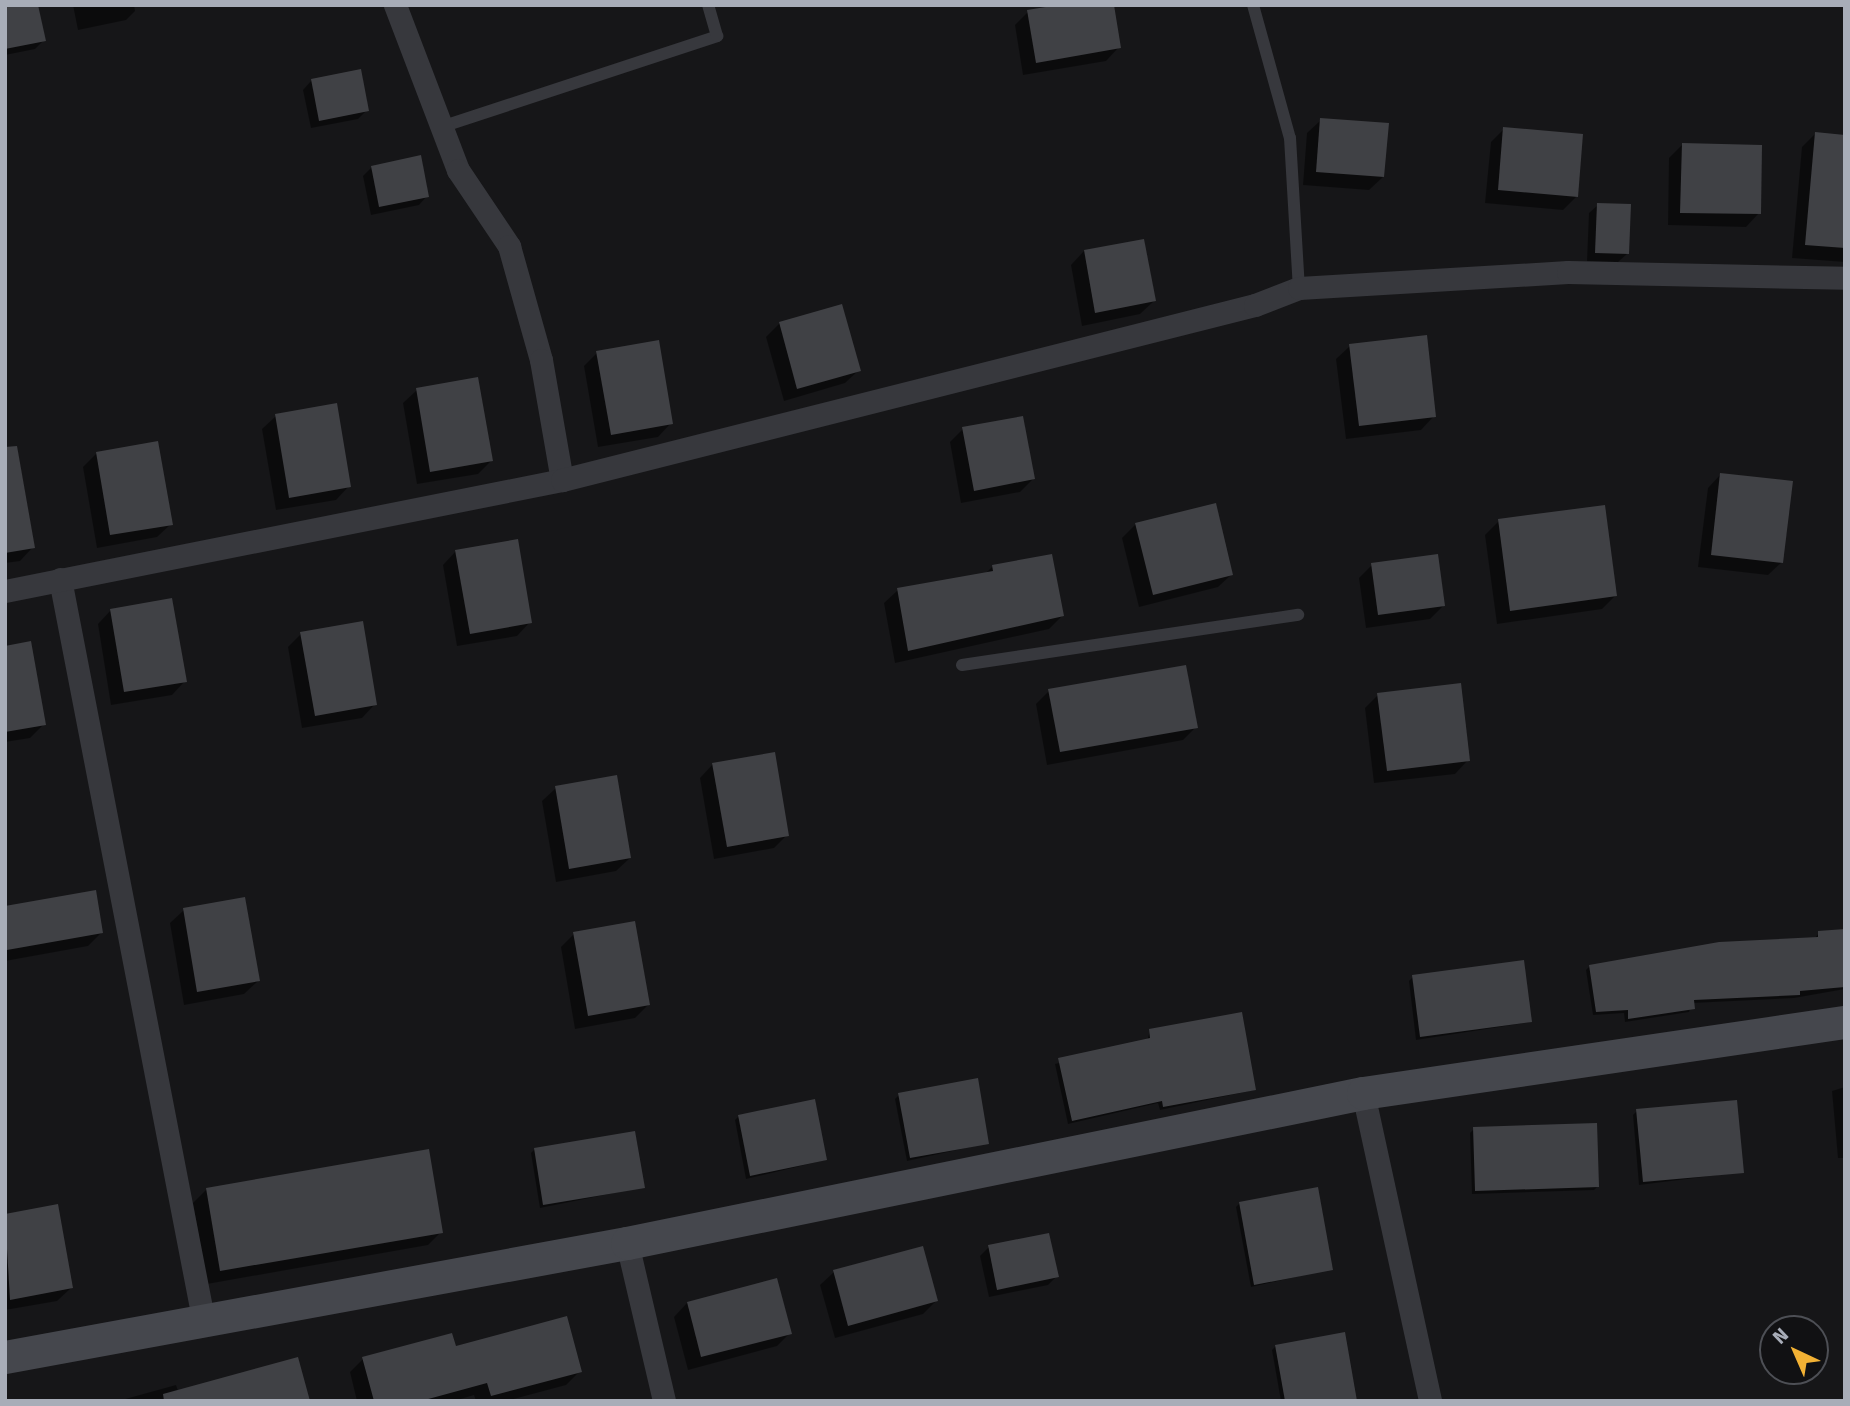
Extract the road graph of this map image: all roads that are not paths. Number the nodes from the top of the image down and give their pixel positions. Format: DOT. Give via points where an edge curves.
graph roads {
  1 [pos="395,5"];
  2 [pos="708,5"];
  3 [pos="1253,5"];
  4 [pos="441,127"];
  5 [pos="1845,278"];
  6 [pos="1299,288"];
  7 [pos="562,480"];
  8 [pos="60,579"];
  9 [pos="5,591"];
  10 [pos="1298,615"];
  11 [pos="962,665"];
  12 [pos="1845,1021"];
  13 [pos="1363,1093"];
  14 [pos="627,1243"];
  15 [pos="202,1318"];
  16 [pos="5,1357"];
  17 [pos="664,1401"];
  18 [pos="1430,1401"];
  1 -- 4 [label="street"];
  2 -- 4 [label="lane" via="716,36"];
  3 -- 6 [label="lane" via="1290,138"];
  4 -- 7 [label="street" via="458,170 509,246 541,360"];
  5 -- 6 [label="street" via="1568,272"];
  6 -- 7 [label="street" via="1255,305"];
  7 -- 8 [label="street"];
  8 -- 9 [label="street"];
  8 -- 15 [label="street"];
  10 -- 11 [label="lane"];
  12 -- 13 [label="street"];
  13 -- 14 [label="street"];
  13 -- 18 [label="street"];
  14 -- 15 [label="street"];
  14 -- 17 [label="street"];
  15 -- 16 [label="street"];
}
